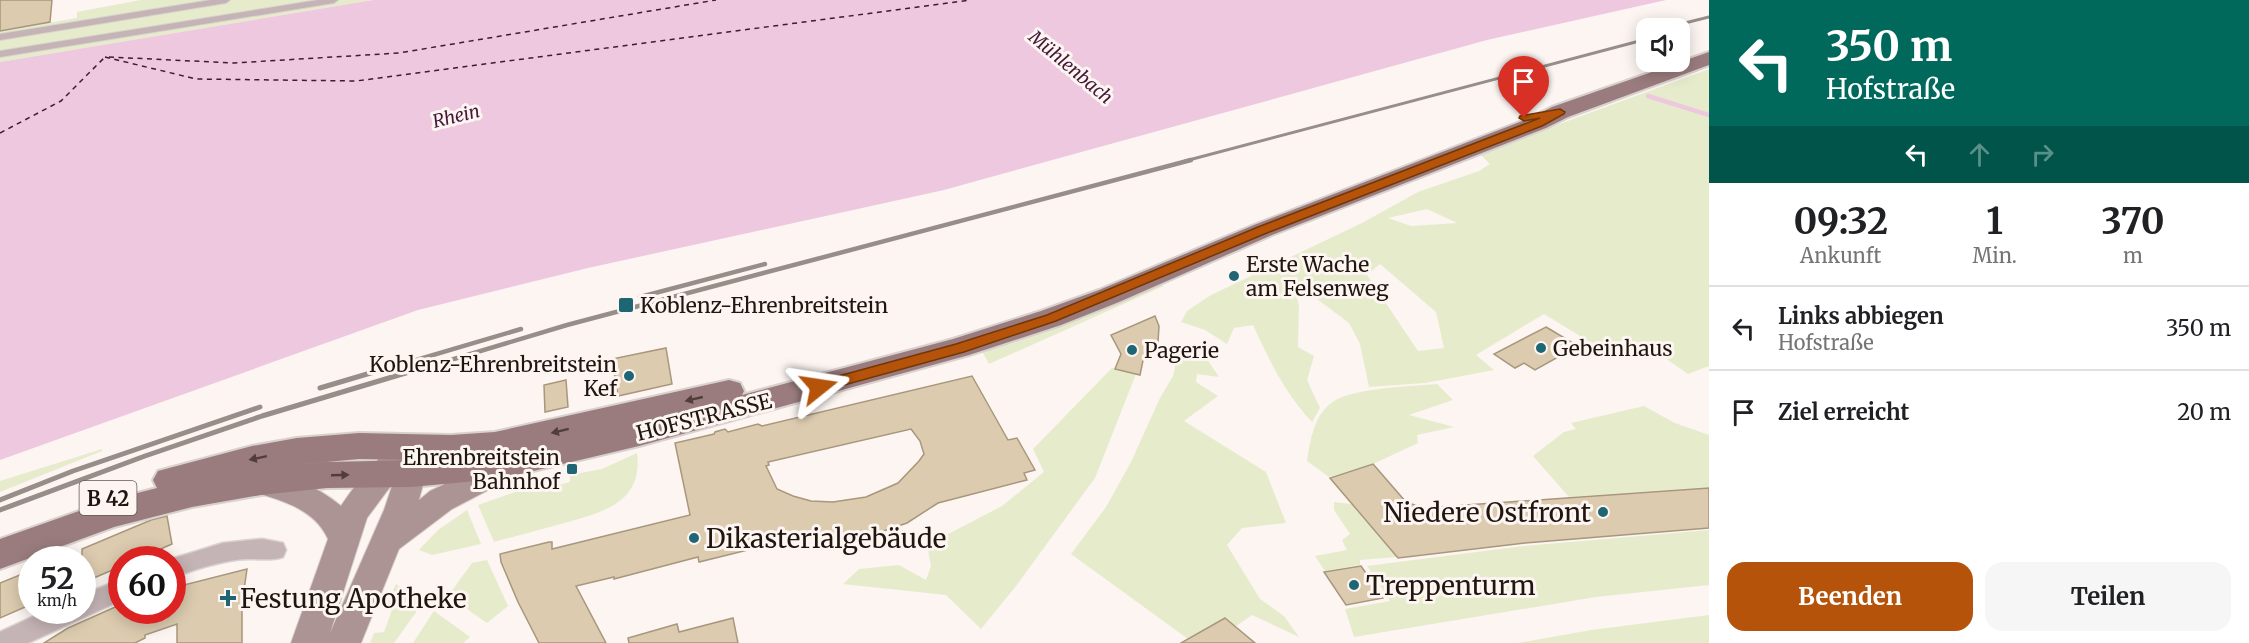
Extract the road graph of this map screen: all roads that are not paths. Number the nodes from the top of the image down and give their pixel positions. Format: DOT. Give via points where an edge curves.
graph roads {
  1 [pos="226,0"];
  2 [pos="334,0"];
  3 [pos="305,2"];
  4 [pos="190,6"];
  5 [pos="187,24"];
  6 [pos="66,25"];
  7 [pos="0,37"];
  8 [pos="65,43"];
  9 [pos="0,54"];
  10 [pos="1709,58"];
  11 [pos="1560,112"];
  12 [pos="517,462"];
  13 [pos="402,465"];
  14 [pos="217,478"];
  15 [pos="261,482"];
  16 [pos="0,536"];
  17 [pos="343,537"];
  18 [pos="387,541"];
  19 [pos="274,550"];
  20 [pos="0,554"];
  21 [pos="186,564"];
  22 [pos="43,624"];
  23 [pos="2,643"];
  24 [pos="309,643"];
  25 [pos="343,643"];
  1 -- 4 [label="street"];
  2 -- 3 [label="street"];
  3 -- 5 [label="street"];
  4 -- 5 [label="street"];
  4 -- 6 [label="street"];
  5 -- 8 [label="street"];
  6 -- 7 [label="street"];
  6 -- 8 [label="street"];
  8 -- 9 [label="street"];
  10 -- 11 [label="main road, HOFSTRASSE / B 42"];
  11 -- 12 [label="main road, HOFSTRASSE / B 42" via="1109,296 1013,331 777,398"];
  11 -- 13 [label="main road, HOFSTRASSE / B 42, one-way" via="1488,126 1094,283 921,344 846,365 513,441 451,448"];
  12 -- 13 [label="main road, HOFSTRASSE / B 42" via="461,471"];
  12 -- 18 [label="main road" via="441,500"];
  13 -- 14 [label="main road, B 42, one-way" via="359,446 275,454"];
  15 -- 13 [label="main road, B 42, one-way"];
  13 -- 17 [label="main road" via="357,506"];
  13 -- 18 [label="main road" via="400,510"];
  14 -- 15 [label="main road, B 42"];
  14 -- 16 [label="main road, B 42" via="91,503"];
  14 -- 20 [label="main road, B 42"];
  15 -- 17 [label="main road" via="311,499 332,518"];
  17 -- 24 [label="main road"];
  18 -- 25 [label="main road"];
  19 -- 21 [label="street" via="237,549"];
  22 -- 23 [label="street"];
}
